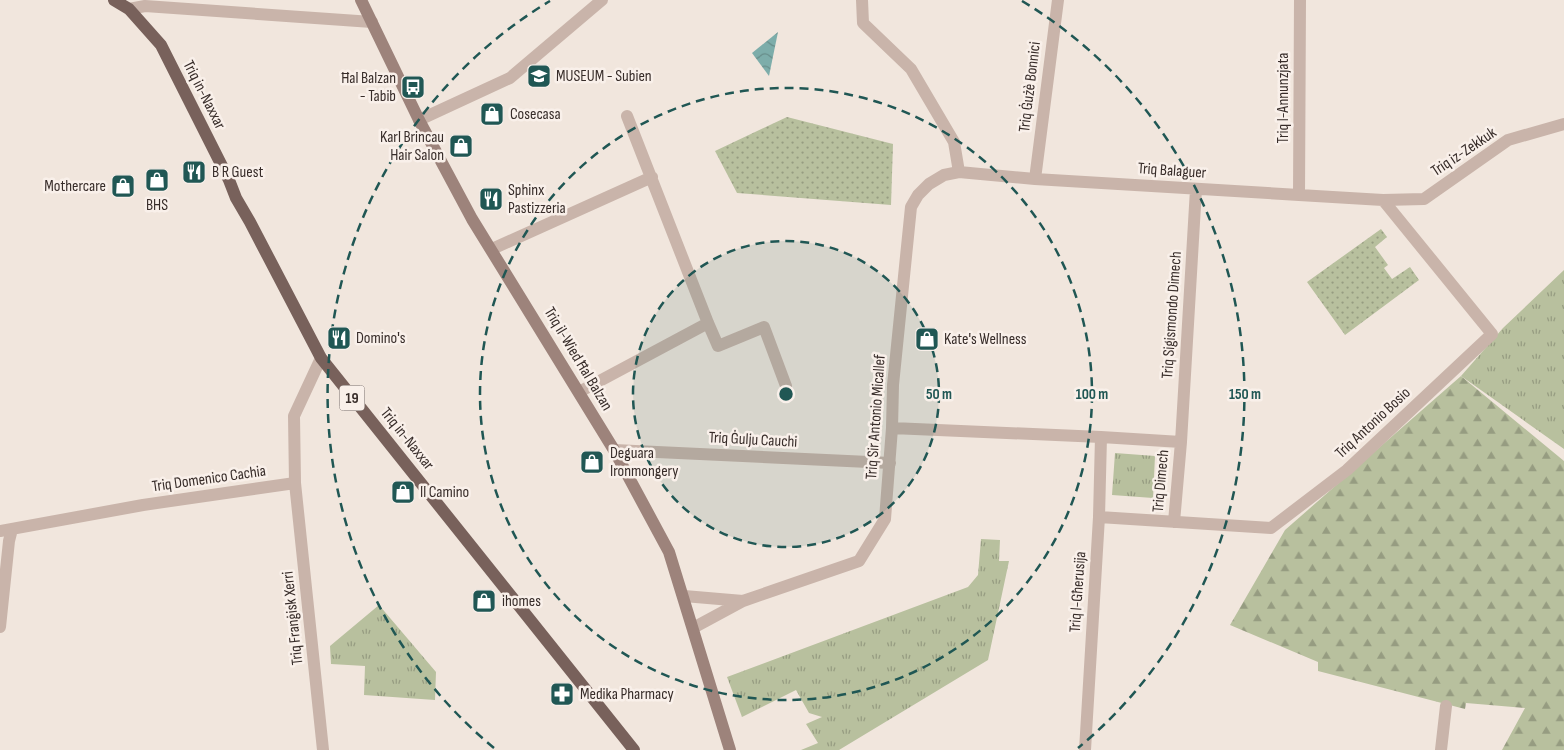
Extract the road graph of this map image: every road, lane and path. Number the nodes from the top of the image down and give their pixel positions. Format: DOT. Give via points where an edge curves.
graph roads {
  1 [pos="114,0"];
  2 [pos="361,0"];
  3 [pos="602,0"];
  4 [pos="862,0"];
  5 [pos="1058,0"];
  6 [pos="1300,0"];
  7 [pos="128,9"];
  8 [pos="372,22"];
  9 [pos="627,116"];
  10 [pos="419,120"];
  11 [pos="1564,124"];
  12 [pos="959,172"];
  13 [pos="652,177"];
  14 [pos="1035,179"];
  15 [pos="1196,189"];
  16 [pos="1299,195"];
  17 [pos="1383,200"];
  18 [pos="492,249"];
  19 [pos="708,323"];
  20 [pos="321,358"];
  21 [pos="786,386"];
  22 [pos="579,392"];
  23 [pos="892,428"];
  24 [pos="1101,437"];
  25 [pos="1180,442"];
  26 [pos="614,450"];
  27 [pos="890,463"];
  28 [pos="295,483"];
  29 [pos="1099,517"];
  30 [pos="1174,522"];
  31 [pos="6,530"];
  32 [pos="684,596"];
  33 [pos="743,601"];
  34 [pos="0,627"];
  35 [pos="693,628"];
  36 [pos="1446,706"];
  37 [pos="323,750"];
  38 [pos="634,750"];
  39 [pos="730,750"];
  40 [pos="1084,750"];
  41 [pos="1441,750"];
  1 -- 7 [label="main road, Triq in-Naxxar / 19"];
  2 -- 8 [label="main road, Triq il-Wied Ħal Balzan"];
  3 -- 10 [label="street" via="510,78"];
  4 -- 12 [label="street" via="863,23 911,69 954,142"];
  5 -- 14 [label="street, Triq Ġużè Bonnici"];
  6 -- 16 [label="street, Triq l-Annunzjata"];
  7 -- 8 [label="street" via="146,6"];
  7 -- 20 [label="main road, Triq in-Naxxar / 19" via="161,45 236,198"];
  8 -- 10 [label="main road, Triq il-Wied Ħal Balzan"];
  9 -- 13 [label="street"];
  10 -- 18 [label="main road, Triq il-Wied Ħal Balzan" via="472,219"];
  11 -- 17 [label="street, Triq iz-Zekkuk" via="1508,140 1424,199"];
  12 -- 14 [label="street, Triq Balaguer"];
  12 -- 23 [label="street, Triq Sir Antonio Micallef" via="944,175 929,184 911,207 893,385"];
  13 -- 18 [label="street"];
  13 -- 19 [label="street"];
  14 -- 15 [label="street, Triq Balaguer"];
  15 -- 16 [label="street, Triq Balaguer"];
  15 -- 25 [label="street, Triq Sigismondo Dimech"];
  16 -- 17 [label="street, Triq Balaguer"];
  17 -- 30 [label="street, Triq Antonio Bosio" via="1492,334 1346,470 1271,528"];
  18 -- 22 [label="main road, Triq il-Wied Ħal Balzan"];
  19 -- 21 [label="street" via="718,346 764,327"];
  19 -- 22 [label="street"];
  20 -- 28 [label="street" via="294,416"];
  20 -- 38 [label="main road, Triq in-Naxxar / 19"];
  22 -- 26 [label="main road, Triq il-Wied Ħal Balzan"];
  23 -- 24 [label="street"];
  23 -- 27 [label="street, Triq Sir Antonio Micallef"];
  24 -- 25 [label="street"];
  24 -- 29 [label="street, Triq l-Għerusija"];
  25 -- 30 [label="street, Triq Dimech"];
  26 -- 27 [label="street, Triq Ġulju Cauchi"];
  26 -- 32 [label="main road, Triq il-Wied Ħal Balzan" via="669,552"];
  27 -- 33 [label="street, Triq Sir Antonio Micallef" via="885,518 859,561"];
  28 -- 31 [label="street, Triq Domenico Cachia" via="143,505"];
  28 -- 37 [label="street, Triq Franġisk Xerri"];
  29 -- 30 [label="street, Triq Antonio Bosio"];
  29 -- 40 [label="street, Triq l-Għerusija"];
  31 -- 34 [label="street" via="9,541"];
  32 -- 33 [label="street, Triq Sir Antonio Micallef"];
  32 -- 35 [label="main road, Triq il-Wied Ħal Balzan"];
  33 -- 35 [label="street, Triq Sir Antonio Micallef"];
  35 -- 39 [label="main road, Triq il-Wied Ħal Balzan"];
  36 -- 41 [label="street"];
}
